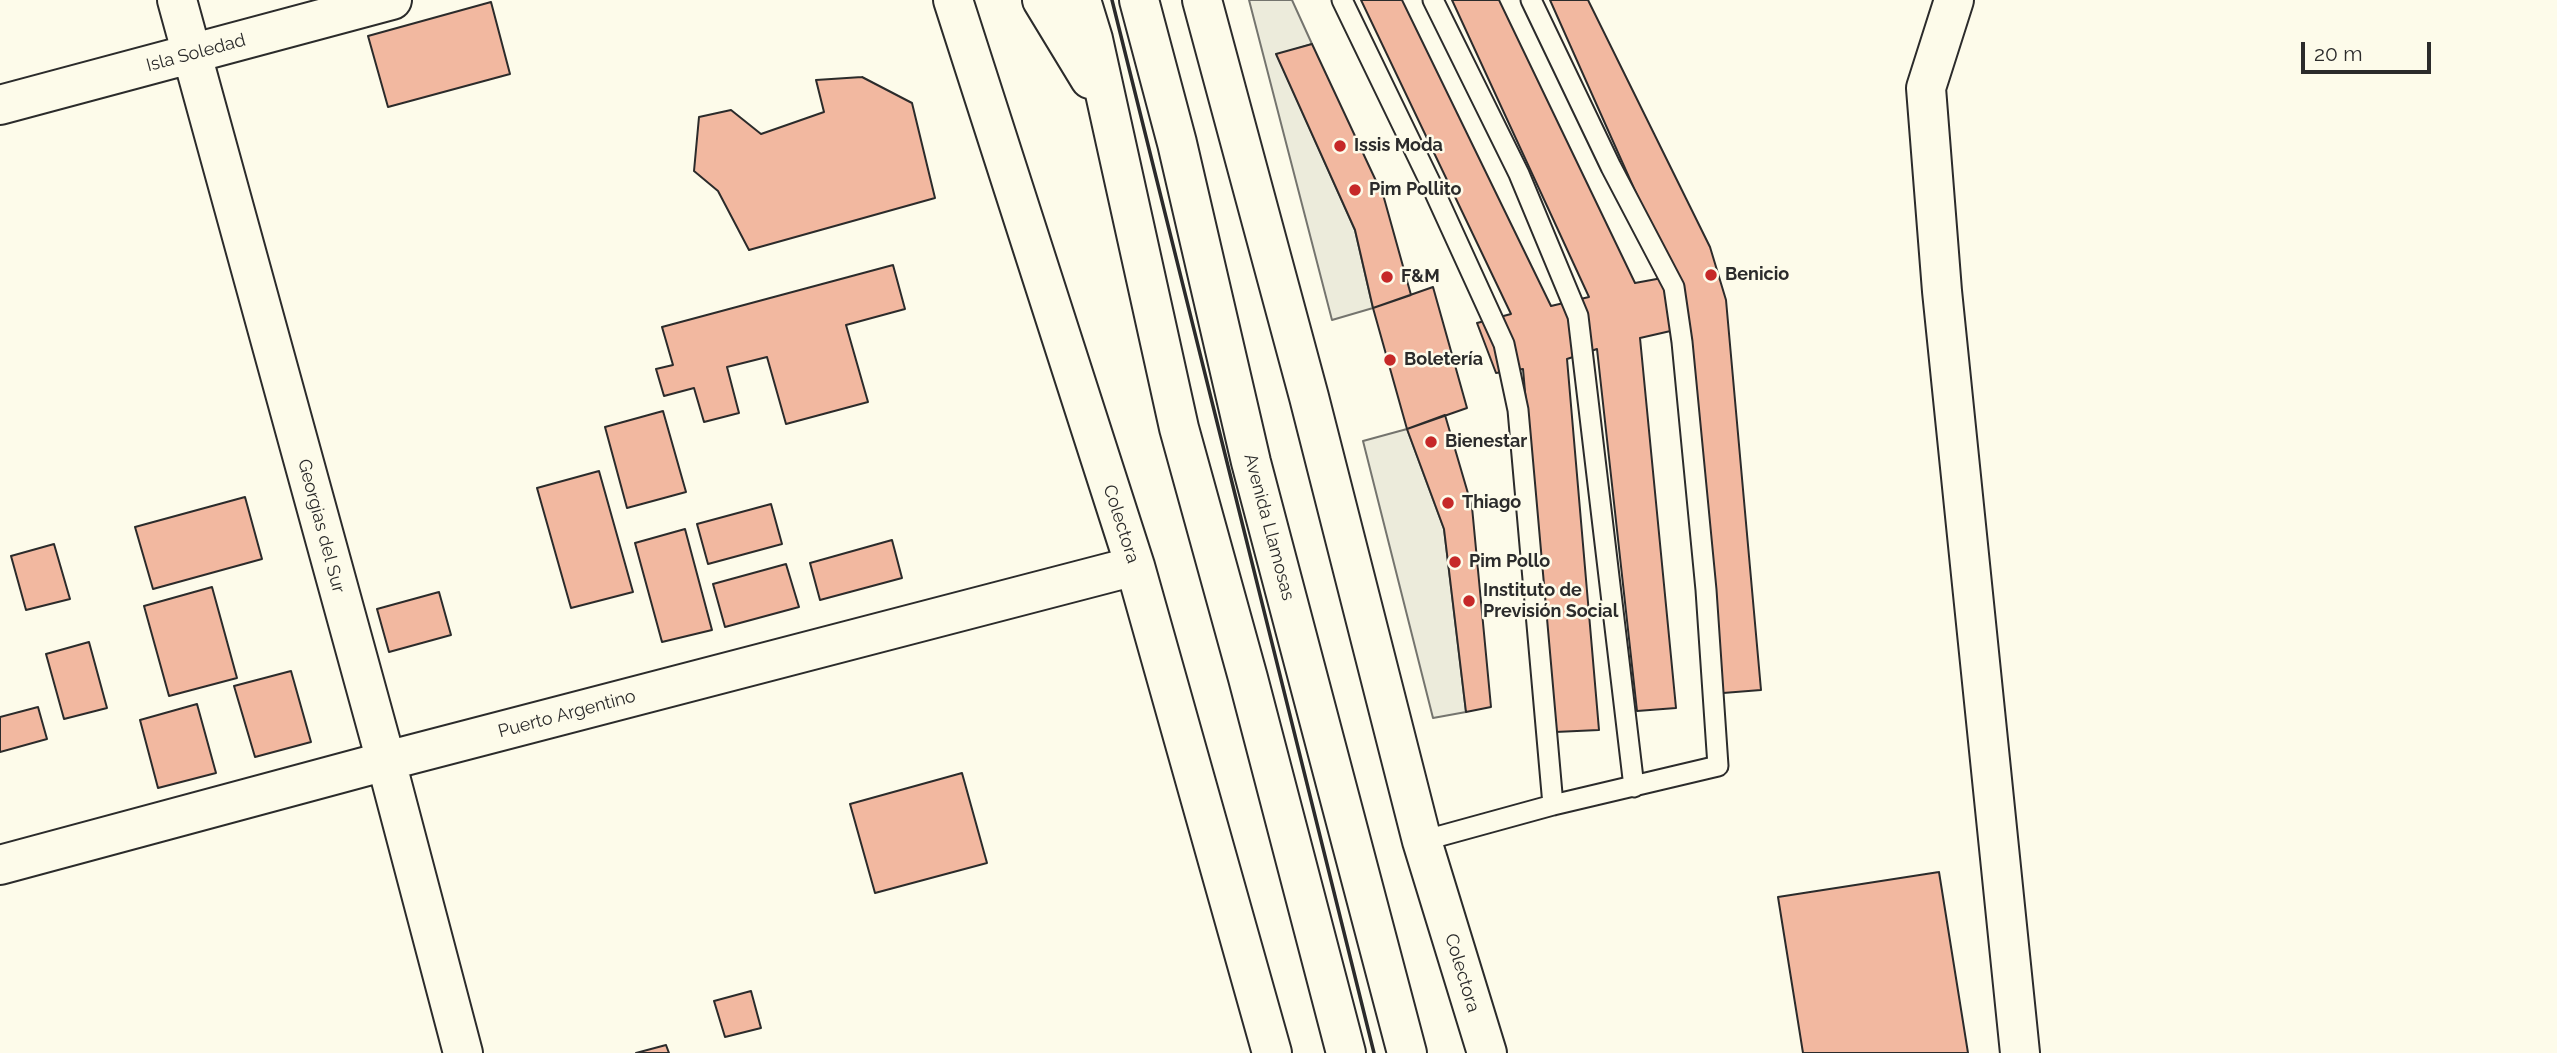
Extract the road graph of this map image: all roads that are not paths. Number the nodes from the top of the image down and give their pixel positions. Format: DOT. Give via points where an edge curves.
graph roads {
  1 [pos="177,0"];
  2 [pos="392,0"];
  3 [pos="953,0"];
  4 [pos="1042,0"];
  5 [pos="1081,0"];
  6 [pos="1139,0"];
  7 [pos="1202,0"];
  8 [pos="1342,0"];
  9 [pos="1433,0"];
  10 [pos="1531,0"];
  11 [pos="1954,0"];
  12 [pos="192,55"];
  13 [pos="0,105"];
  14 [pos="1110,111"];
  15 [pos="1135,566"];
  16 [pos="386,761"];
  17 [pos="1634,787"];
  18 [pos="1553,805"];
  19 [pos="1422,841"];
  20 [pos="0,865"];
  21 [pos="463,1053"];
  22 [pos="1272,1053"];
  23 [pos="1346,1053"];
  24 [pos="1408,1053"];
  25 [pos="1487,1053"];
  26 [pos="2020,1053"];
  1 -- 12 [label="main road, Georgias del Sur"];
  2 -- 12 [label="main road, Isla Soledad"];
  3 -- 15 [label="main road, Colectora"];
  4 -- 14 [label="main road"];
  5 -- 14 [label="main road"];
  6 -- 24 [label="main road, Avenida Llamosas" via="1251,461"];
  7 -- 19 [label="main road, Colectora"];
  8 -- 18 [label="lane" via="1504,344 1518,410"];
  9 -- 17 [label="lane" via="1519,174 1578,316"];
  10 -- 17 [label="lane" via="1674,287 1682,342 1718,766"];
  11 -- 26 [label="main road" via="1926,88 1942,290"];
  12 -- 13 [label="main road, Isla Soledad"];
  12 -- 16 [label="main road, Georgias del Sur"];
  14 -- 23 [label="main road" via="1179,428"];
  15 -- 16 [label="main road, Puerto Argentino"];
  15 -- 22 [label="main road, Colectora"];
  16 -- 20 [label="main road, Puerto Argentino"];
  16 -- 21 [label="main road, Georgias del Sur"];
  17 -- 18 [label="lane"];
  18 -- 19 [label="lane"];
  19 -- 25 [label="main road, Colectora"];
}
